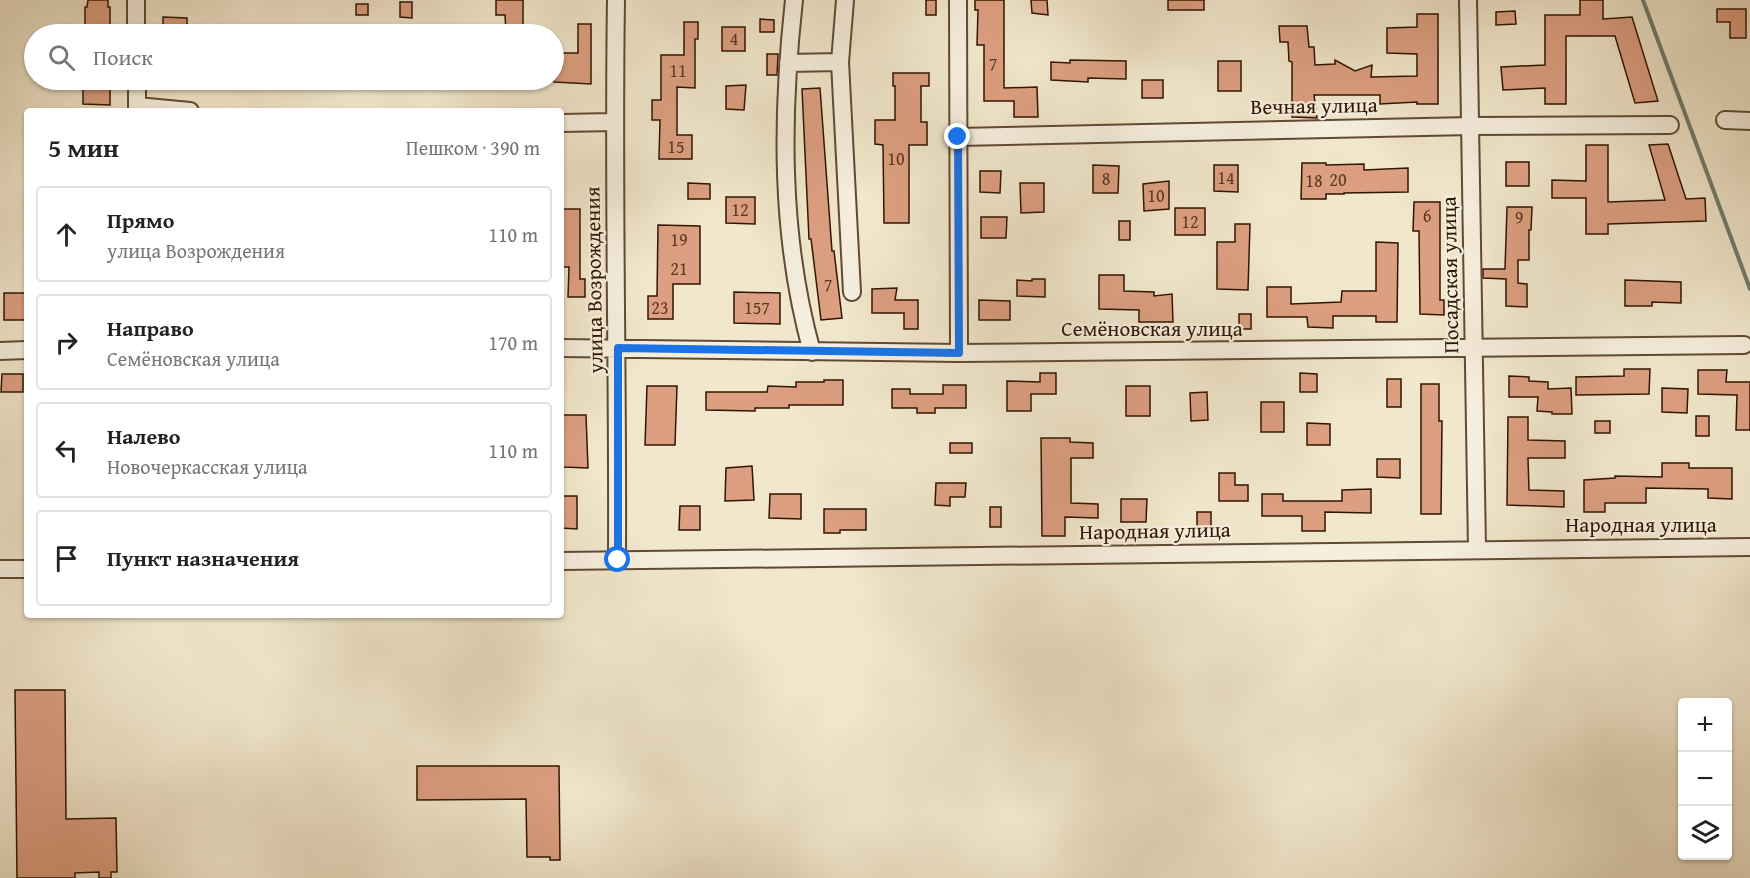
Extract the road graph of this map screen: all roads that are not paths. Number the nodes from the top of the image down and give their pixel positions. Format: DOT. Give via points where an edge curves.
graph roads {
  1 [pos="136,0"];
  2 [pos="616,0"];
  3 [pos="794,0"];
  4 [pos="845,0"];
  5 [pos="958,0"];
  6 [pos="1468,0"];
  7 [pos="136,24"];
  8 [pos="840,62"];
  9 [pos="788,63"];
  10 [pos="137,90"];
  11 [pos="137,108"];
  12 [pos="1725,120"];
  13 [pos="1750,121"];
  14 [pos="614,122"];
  15 [pos="564,123"];
  16 [pos="1670,125"];
  17 [pos="1471,126"];
  18 [pos="958,137"];
  19 [pos="852,292"];
  20 [pos="1744,345"];
  21 [pos="564,348"];
  22 [pos="618,348"];
  23 [pos="1474,349"];
  24 [pos="24,350"];
  25 [pos="0,351"];
  26 [pos="812,352"];
  27 [pos="959,353"];
  28 [pos="1750,547"];
  29 [pos="1477,549"];
  30 [pos="618,560"];
  31 [pos="564,561"];
  32 [pos="0,569"];
  33 [pos="24,569"];
  1 -- 7 [label="street"];
  2 -- 14 [label="street, улица Возрождения"];
  3 -- 9 [label="street"];
  4 -- 8 [label="street"];
  5 -- 18 [label="street"];
  6 -- 17 [label="street, Посадская улица"];
  8 -- 9 [label="street"];
  8 -- 19 [label="street"];
  9 -- 26 [label="street" via="784,143 789,237 800,309"];
  10 -- 11 [label="street"];
  12 -- 13 [label="street"];
  14 -- 15 [label="street"];
  14 -- 22 [label="street, улица Возрождения"];
  16 -- 17 [label="street, Вечная улица"];
  17 -- 18 [label="street, Вечная улица"];
  17 -- 23 [label="street, Посадская улица"];
  18 -- 27 [label="street"];
  20 -- 23 [label="street, Семёновская улица"];
  21 -- 22 [label="street, Семёновская улица"];
  22 -- 26 [label="street, Семёновская улица"];
  22 -- 30 [label="street, улица Возрождения"];
  23 -- 27 [label="street, Семёновская улица"];
  23 -- 29 [label="street, Посадская улица"];
  24 -- 25 [label="street"];
  26 -- 27 [label="street, Семёновская улица"];
  28 -- 29 [label="street, Народная улица"];
  29 -- 30 [label="street, Народная улица"];
  30 -- 31 [label="street, Народная улица"];
  32 -- 33 [label="street"];
}
